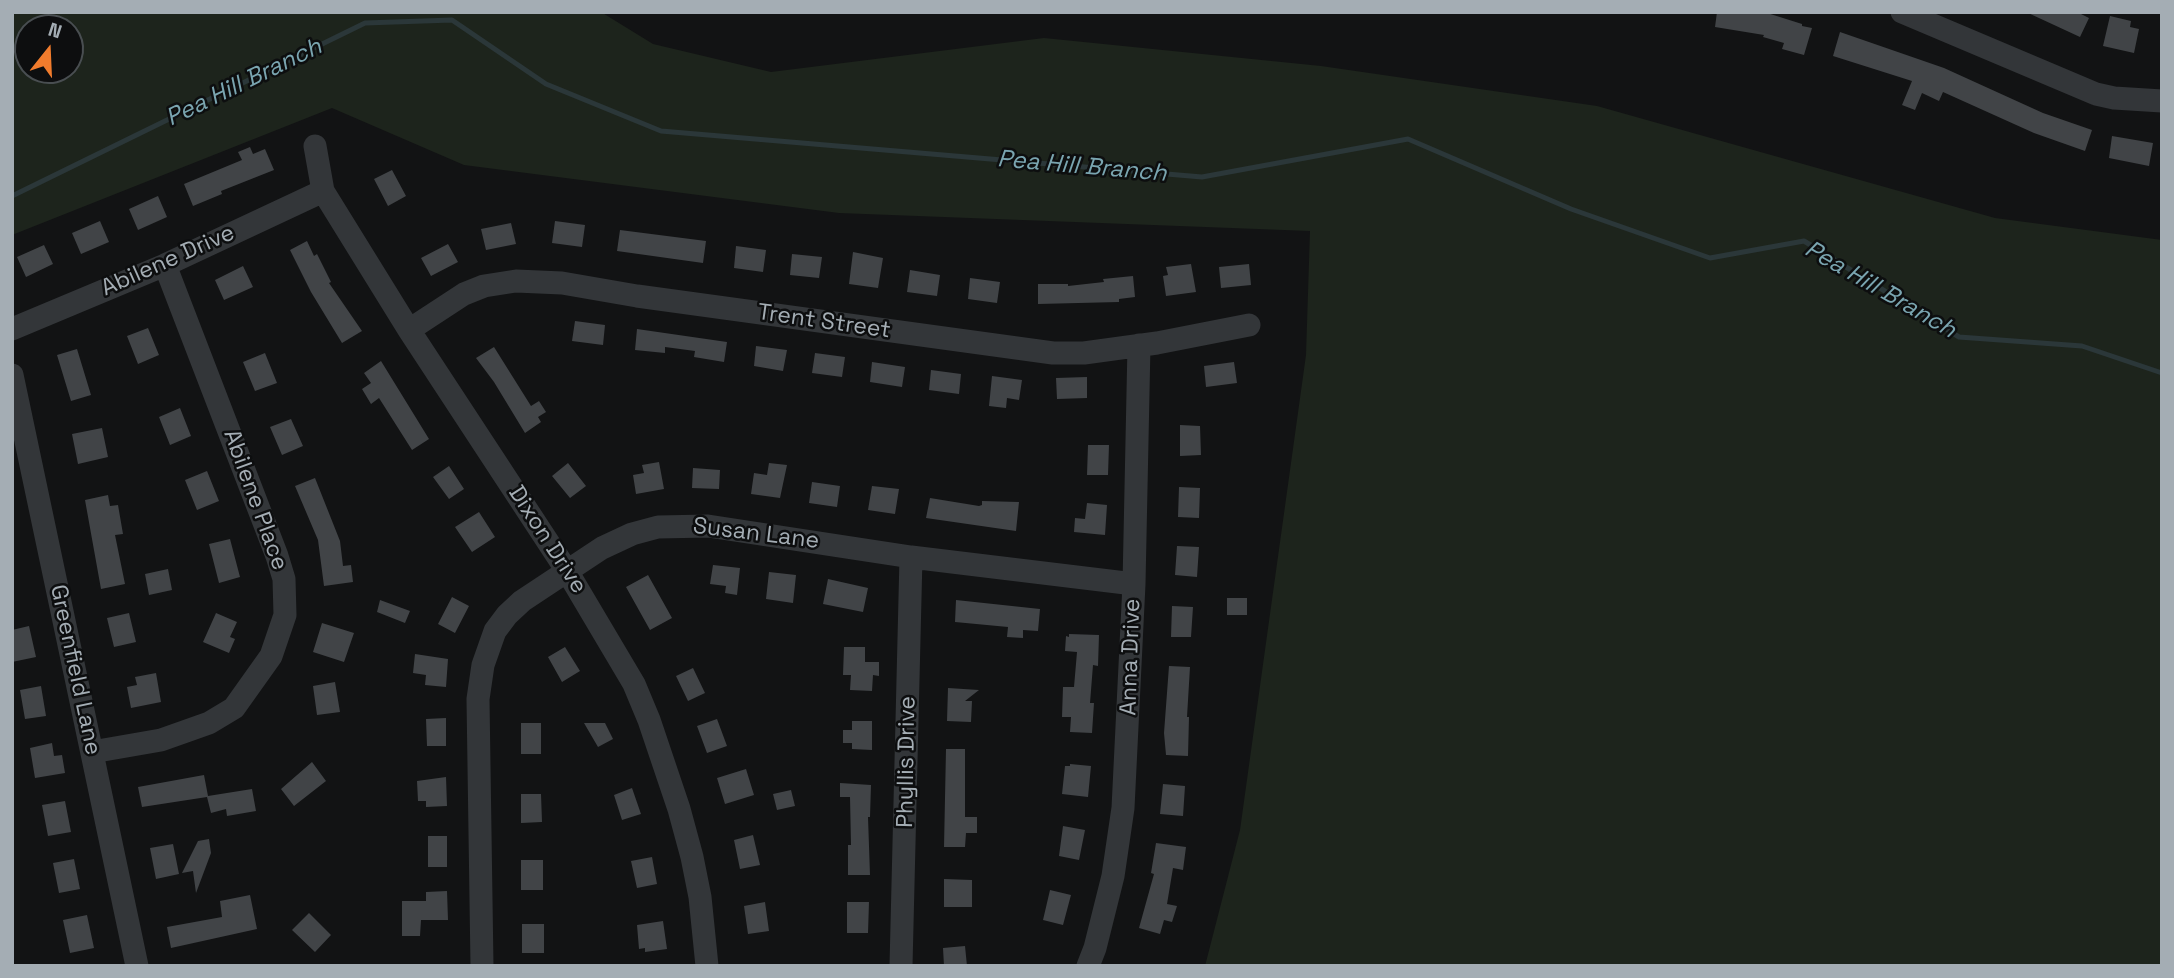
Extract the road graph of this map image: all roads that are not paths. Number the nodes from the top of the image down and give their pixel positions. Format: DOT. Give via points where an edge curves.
graph roads {
  1 [pos="1902,12"];
  2 [pos="2162,101"];
  3 [pos="315,146"];
  4 [pos="323,191"];
  5 [pos="165,265"];
  6 [pos="1249,325"];
  7 [pos="12,329"];
  8 [pos="410,330"];
  9 [pos="1139,345"];
  10 [pos="12,375"];
  11 [pos="911,557"];
  12 [pos="567,570"];
  13 [pos="1134,584"];
  14 [pos="92,752"];
  15 [pos="137,966"];
  16 [pos="482,966"];
  17 [pos="708,966"];
  18 [pos="901,966"];
  19 [pos="1088,966"];
  1 -- 2 [label="street" via="2096,94"];
  3 -- 4 [label="street, Dixon Drive"];
  4 -- 5 [label="street, Abilene Drive"];
  4 -- 8 [label="street, Dixon Drive"];
  5 -- 7 [label="street, Abilene Drive"];
  5 -- 14 [label="street, Abilene Place" via="277,556 284,579 285,615 271,656 234,708 209,723 161,740"];
  6 -- 9 [label="street, Trent Street"];
  8 -- 9 [label="street, Trent Street" via="464,294 516,281 562,283 1054,353"];
  8 -- 12 [label="street, Dixon Drive"];
  9 -- 13 [label="street, Anna Drive"];
  10 -- 14 [label="street, Greenfield Lane"];
  11 -- 12 [label="street, Susan Lane" via="682,525 632,534"];
  11 -- 13 [label="street, Susan Lane"];
  11 -- 18 [label="street, Phyllis Drive"];
  12 -- 16 [label="street, Susan Lane" via="507,615 495,631 483,665 478,699"];
  12 -- 17 [label="street, Dixon Drive" via="634,684 653,730 692,857"];
  13 -- 19 [label="street, Anna Drive" via="1123,807 1113,876"];
  14 -- 15 [label="street, Greenfield Lane"];
}
